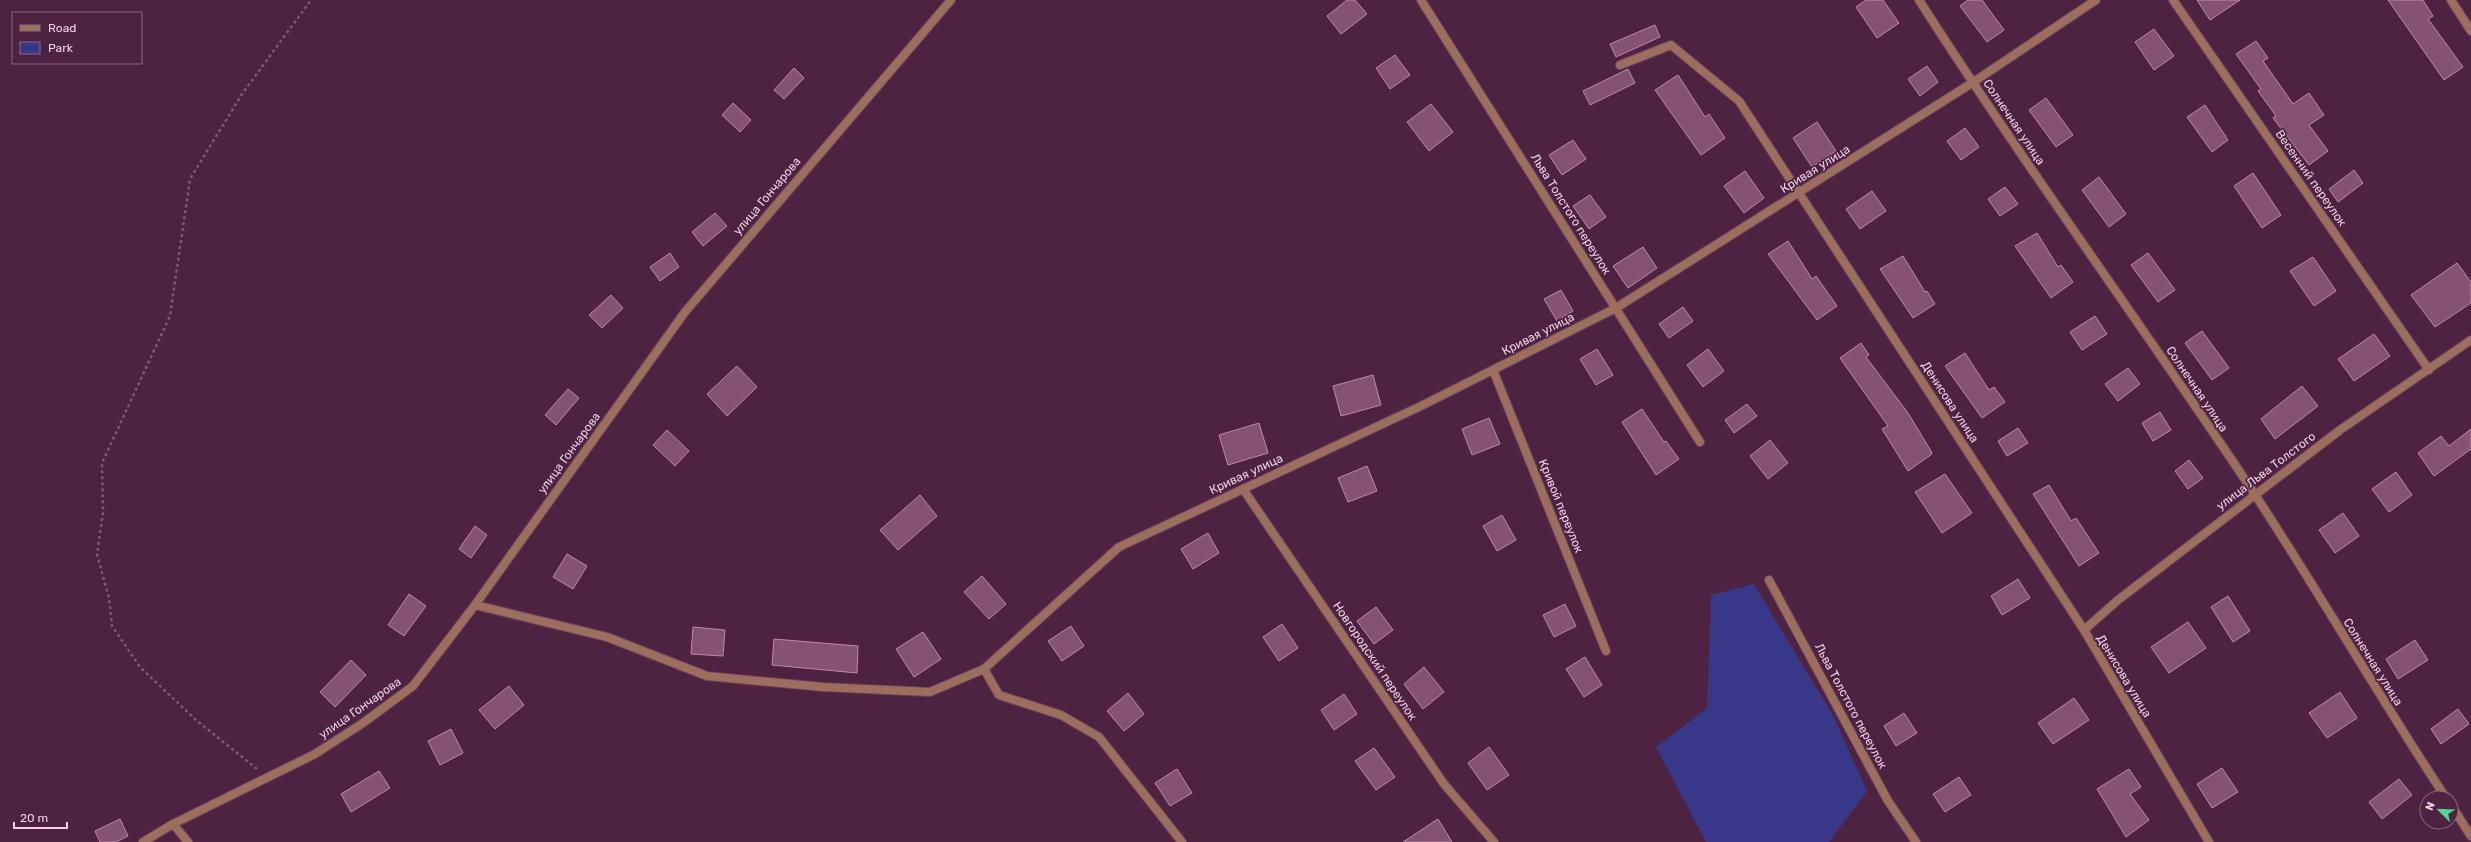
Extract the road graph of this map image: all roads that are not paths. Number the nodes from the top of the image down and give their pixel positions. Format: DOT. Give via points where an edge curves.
graph roads {
  1 [pos="951,0"];
  2 [pos="1421,0"];
  3 [pos="1919,0"];
  4 [pos="2096,0"];
  5 [pos="2173,0"];
  6 [pos="2451,0"];
  7 [pos="2471,31"];
  8 [pos="1620,65"];
  9 [pos="1972,83"];
  10 [pos="1800,193"];
  11 [pos="1616,308"];
  12 [pos="2471,340"];
  13 [pos="1493,370"];
  14 [pos="2429,370"];
  15 [pos="1700,442"];
  16 [pos="1243,489"];
  17 [pos="2254,494"];
  18 [pos="1769,580"];
  19 [pos="475,605"];
  20 [pos="2084,630"];
  21 [pos="1606,652"];
  22 [pos="984,669"];
  23 [pos="2441,790"];
  24 [pos="2459,817"];
  25 [pos="173,824"];
  26 [pos="2471,836"];
  27 [pos="143,842"];
  28 [pos="188,842"];
  29 [pos="1182,842"];
  30 [pos="1494,842"];
  31 [pos="1916,842"];
  32 [pos="2209,842"];
  1 -- 19 [label="street, улица Гончарова" via="685,312"];
  2 -- 11 [label="street, Льва Толстого переулок"];
  3 -- 9 [label="street, Солнечная улица"];
  4 -- 9 [label="street, Кривая улица"];
  5 -- 14 [label="street, Весенний переулок"];
  6 -- 7 [label="street"];
  8 -- 10 [label="street, Денисова улица" via="1671,45 1739,101"];
  9 -- 10 [label="street, Кривая улица"];
  9 -- 17 [label="street, Солнечная улица"];
  10 -- 11 [label="street, Кривая улица"];
  10 -- 20 [label="street, Денисова улица"];
  11 -- 13 [label="street, Кривая улица"];
  11 -- 15 [label="street, Льва Толстого переулок"];
  12 -- 14 [label="street, улица Льва Толстого"];
  13 -- 16 [label="street, Кривая улица"];
  13 -- 21 [label="street, Кривой переулок"];
  14 -- 17 [label="street, улица Льва Толстого" via="2340,430"];
  16 -- 22 [label="street, Кривая улица" via="1119,547"];
  16 -- 30 [label="street, Новгородский переулок" via="1444,784"];
  17 -- 20 [label="street, улица Льва Толстого" via="2118,600"];
  17 -- 23 [label="street, Солнечная улица"];
  18 -- 31 [label="street, Льва Толстого переулок" via="1888,801"];
  19 -- 22 [label="street, Кривая улица" via="607,637 707,676 823,687 930,692"];
  19 -- 25 [label="street, улица Гончарова" via="413,686 363,723 315,754"];
  20 -- 32 [label="street, Денисова улица"];
  22 -- 29 [label="street" via="999,695 1061,715 1098,737"];
  24 -- 26 [label="street"];
  25 -- 27 [label="street, улица Гончарова"];
  25 -- 28 [label="street"];
}
